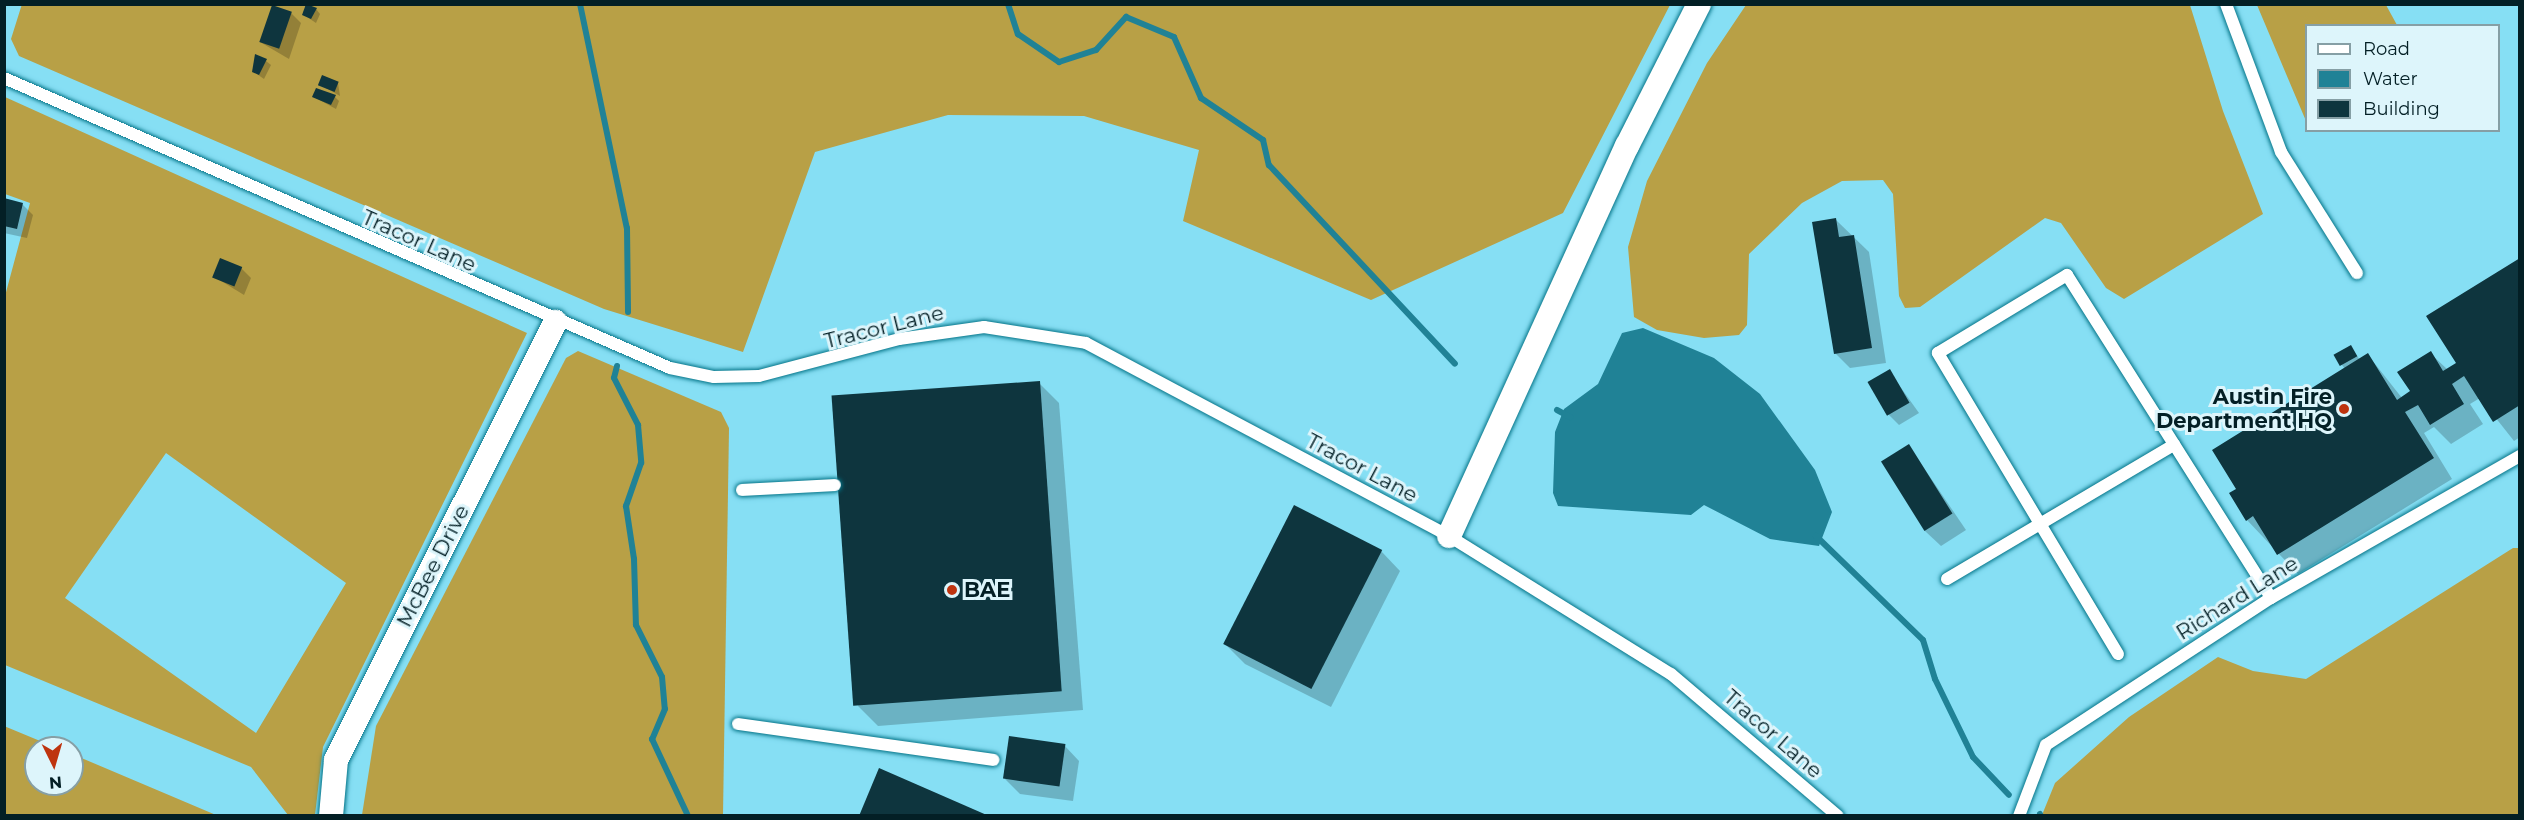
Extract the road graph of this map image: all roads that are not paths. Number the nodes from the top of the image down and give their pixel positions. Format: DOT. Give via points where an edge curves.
graph roads {
  1 [pos="1699,4"];
  2 [pos="2226,4"];
  3 [pos="4,78"];
  4 [pos="2357,273"];
  5 [pos="555,322"];
  6 [pos="2174,445"];
  7 [pos="2520,456"];
  8 [pos="835,485"];
  9 [pos="742,490"];
  10 [pos="2038,521"];
  11 [pos="1449,536"];
  12 [pos="1947,579"];
  13 [pos="2271,598"];
  14 [pos="2118,654"];
  15 [pos="738,724"];
  16 [pos="993,760"];
  17 [pos="331,816"];
  18 [pos="1838,816"];
  19 [pos="2019,816"];
  1 -- 11 [label="street" via="1627,146"];
  2 -- 4 [label="lane" via="2281,152"];
  3 -- 5 [label="lane, Tracor Lane"];
  5 -- 11 [label="lane, Tracor Lane" via="670,368 714,377 793,371 944,330 1008,328 1058,335 1106,352"];
  5 -- 17 [label="street, McBee Drive" via="336,760"];
  6 -- 10 [label="lane"];
  6 -- 10 [label="lane" via="2067,275 1938,352"];
  6 -- 13 [label="lane"];
  7 -- 13 [label="lane, Richard Lane"];
  8 -- 9 [label="lane"];
  10 -- 12 [label="lane"];
  10 -- 14 [label="lane"];
  11 -- 18 [label="lane, Tracor Lane" via="1671,674"];
  13 -- 19 [label="lane, Richard Lane" via="2046,745"];
  15 -- 16 [label="lane"];
}
